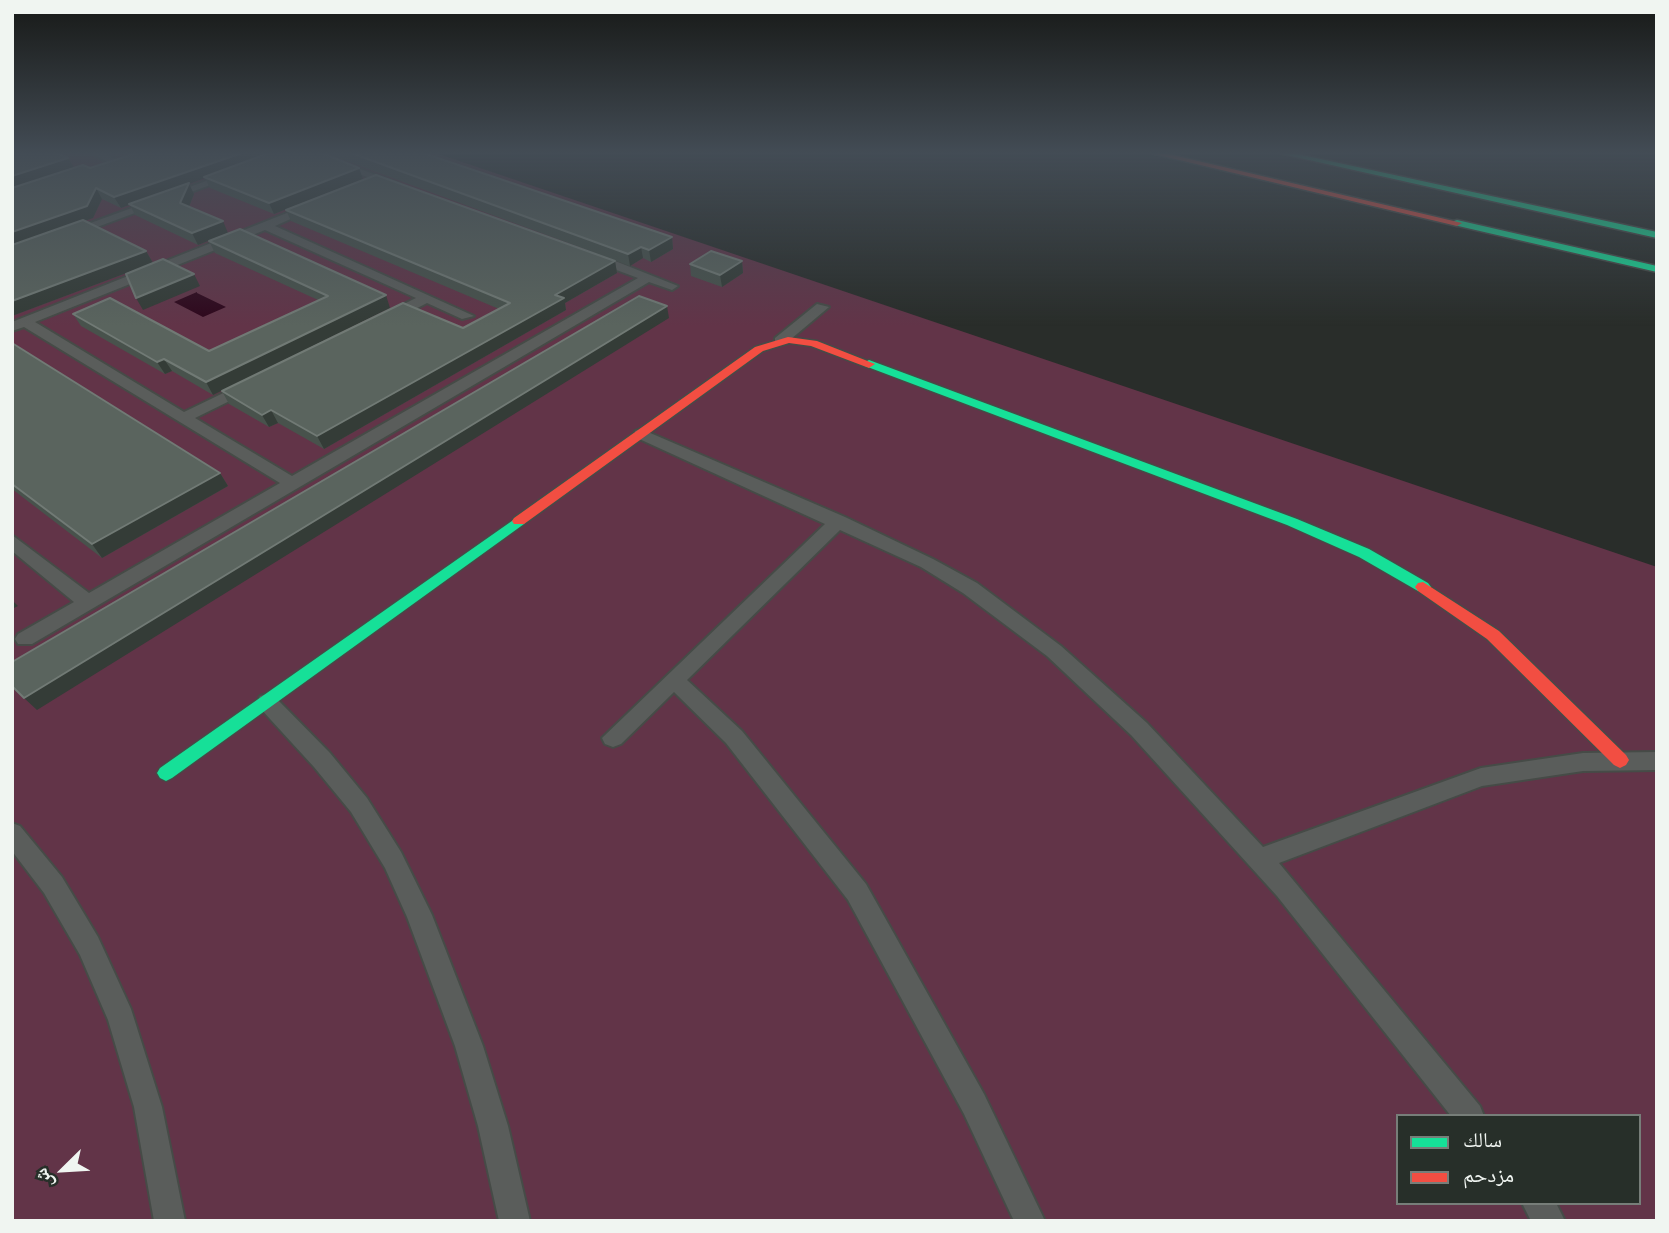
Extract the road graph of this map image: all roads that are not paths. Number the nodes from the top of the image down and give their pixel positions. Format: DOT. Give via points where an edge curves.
graph roads {
  1 [pos="131,211"];
  2 [pos="301,211"];
  3 [pos="1404,211"];
  4 [pos="1545,211"];
  5 [pos="1566,211"];
  6 [pos="264,225"];
  7 [pos="1657,230"];
  8 [pos="1657,235"];
  9 [pos="51,239"];
  10 [pos="573,250"];
  11 [pos="1657,269"];
  12 [pos="649,277"];
  13 [pos="673,286"];
  14 [pos="427,298"];
  15 [pos="822,307"];
  16 [pos="467,316"];
  17 [pos="378,322"];
  18 [pos="19,324"];
  19 [pos="780,341"];
  20 [pos="257,382"];
  21 [pos="183,418"];
  22 [pos="641,434"];
  23 [pos="293,484"];
  24 [pos="839,521"];
  25 [pos="12,541"];
  26 [pos="88,603"];
  27 [pos="25,639"];
  28 [pos="674,680"];
  29 [pos="267,702"];
  30 [pos="613,738"];
  31 [pos="1620,761"];
  32 [pos="1657,761"];
  33 [pos="166,773"];
  34 [pos="12,833"];
  35 [pos="1260,859"];
  36 [pos="1468,1114"];
  37 [pos="1538,1205"];
  38 [pos="170,1221"];
  39 [pos="515,1221"];
  40 [pos="1030,1221"];
  41 [pos="1550,1221"];
  1 -- 9 [label="street"];
  2 -- 6 [label="street"];
  3 -- 11 [label="main road"];
  4 -- 8 [label="main road"];
  5 -- 7 [label="main road"];
  6 -- 14 [label="street"];
  6 -- 18 [label="street"];
  10 -- 12 [label="street"];
  12 -- 13 [label="street"];
  12 -- 23 [label="street"];
  14 -- 16 [label="street"];
  14 -- 17 [label="street"];
  15 -- 19 [label="street"];
  18 -- 21 [label="street"];
  19 -- 22 [label="main road" via="759,349"];
  19 -- 31 [label="main road" via="813,343 1293,522 1364,553 1493,635"];
  20 -- 21 [label="street"];
  21 -- 23 [label="street"];
  22 -- 24 [label="street"];
  22 -- 29 [label="main road"];
  23 -- 26 [label="street"];
  24 -- 28 [label="street"];
  24 -- 35 [label="street" via="970,588 1054,651 1139,729"];
  25 -- 26 [label="street"];
  26 -- 27 [label="street"];
  28 -- 30 [label="street"];
  28 -- 40 [label="street" via="734,737 857,892 974,1104"];
  29 -- 33 [label="main road"];
  29 -- 39 [label="street" via="359,805 393,860 469,1046"];
  31 -- 32 [label="street"];
  31 -- 35 [label="street" via="1547,765 1481,777"];
  34 -- 38 [label="street" via="53,885 89,946 121,1019 148,1107"];
  35 -- 36 [label="street"];
  37 -- 41 [label="street"];
}
